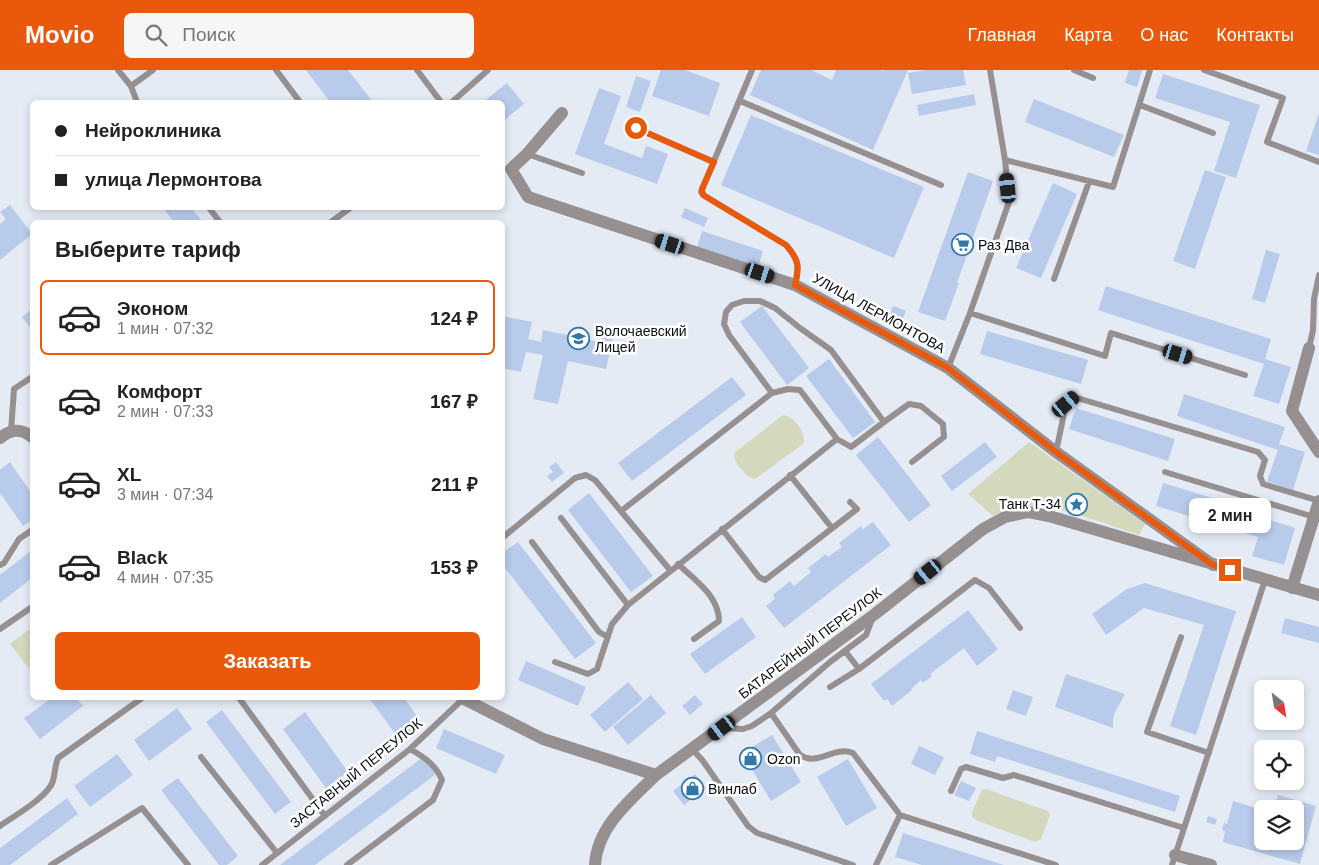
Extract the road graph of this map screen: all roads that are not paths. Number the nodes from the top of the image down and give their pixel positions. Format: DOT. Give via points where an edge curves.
graph roads {
  1 [pos="118,70"];
  2 [pos="153,70"];
  3 [pos="276,70"];
  4 [pos="416,70"];
  5 [pos="488,70"];
  6 [pos="752,70"];
  7 [pos="990,70"];
  8 [pos="1074,70"];
  9 [pos="1150,70"];
  10 [pos="1204,70"];
  11 [pos="1093,78"];
  12 [pos="131,86"];
  13 [pos="136,100"];
  14 [pos="298,100"];
  15 [pos="439,100"];
  16 [pos="454,100"];
  17 [pos="740,101"];
  18 [pos="1140,105"];
  19 [pos="562,113"];
  20 [pos="636,128"];
  21 [pos="1213,133"];
  22 [pos="527,154"];
  23 [pos="1005,160"];
  24 [pos="714,162"];
  25 [pos="1319,162"];
  26 [pos="582,173"];
  27 [pos="1089,182"];
  28 [pos="941,186"];
  29 [pos="211,210"];
  30 [pos="347,210"];
  31 [pos="218,220"];
  32 [pos="334,220"];
  33 [pos="1319,276"];
  34 [pos="1054,280"];
  35 [pos="795,285"];
  36 [pos="970,313"];
  37 [pos="1308,348"];
  38 [pos="948,368"];
  39 [pos="1245,375"];
  40 [pos="30,378"];
  41 [pos="772,393"];
  42 [pos="884,422"];
  43 [pos="4,432"];
  44 [pos="30,436"];
  45 [pos="836,439"];
  46 [pos="1056,452"];
  47 [pos="1319,452"];
  48 [pos="912,462"];
  49 [pos="1164,472"];
  50 [pos="790,475"];
  51 [pos="1319,501"];
  52 [pos="850,502"];
  53 [pos="621,510"];
  54 [pos="1028,512"];
  55 [pos="1314,517"];
  56 [pos="561,518"];
  57 [pos="832,528"];
  58 [pos="722,529"];
  59 [pos="30,531"];
  60 [pos="505,536"];
  61 [pos="532,542"];
  62 [pos="678,564"];
  63 [pos="0,565"];
  64 [pos="1213,565"];
  65 [pos="670,570"];
  66 [pos="1265,580"];
  67 [pos="1292,588"];
  68 [pos="1319,595"];
  69 [pos="628,605"];
  70 [pos="30,608"];
  71 [pos="875,614"];
  72 [pos="0,628"];
  73 [pos="1020,628"];
  74 [pos="1181,637"];
  75 [pos="608,638"];
  76 [pos="694,639"];
  77 [pos="845,651"];
  78 [pos="555,662"];
  79 [pos="859,669"];
  80 [pos="830,687"];
  81 [pos="139,700"];
  82 [pos="240,700"];
  83 [pos="461,700"];
  84 [pos="467,700"];
  85 [pos="770,713"];
  86 [pos="722,728"];
  87 [pos="410,748"];
  88 [pos="693,750"];
  89 [pos="1209,753"];
  90 [pos="201,757"];
  91 [pos="656,775"];
  92 [pos="951,791"];
  93 [pos="900,815"];
  94 [pos="325,816"];
  95 [pos="0,826"];
  96 [pos="1184,828"];
  97 [pos="277,852"];
  98 [pos="1174,860"];
  99 [pos="50,865"];
  100 [pos="188,865"];
  101 [pos="262,865"];
  102 [pos="347,865"];
  103 [pos="595,865"];
  104 [pos="853,865"];
  105 [pos="876,865"];
  106 [pos="1056,865"];
  107 [pos="1211,865"];
  1 -- 12 [label="lane"];
  2 -- 12 [label="lane"];
  3 -- 14 [label="lane"];
  4 -- 15 [label="lane"];
  5 -- 16 [label="lane"];
  6 -- 17 [label="lane"];
  7 -- 23 [label="lane"];
  8 -- 11 [label="lane"];
  9 -- 18 [label="lane"];
  10 -- 25 [label="lane" via="1283,98 1267,142"];
  12 -- 13 [label="lane"];
  17 -- 24 [label="lane"];
  17 -- 28 [label="lane"];
  18 -- 21 [label="lane"];
  18 -- 27 [label="lane" via="1113,187"];
  19 -- 22 [label="street, УЛИЦА ЛЕРМОНТОВА"];
  20 -- 24 [label="lane"];
  22 -- 26 [label="lane"];
  22 -- 35 [label="street, УЛИЦА ЛЕРМОНТОВА" via="511,169 528,197"];
  23 -- 27 [label="lane"];
  23 -- 36 [label="lane" via="1009,202"];
  24 -- 35 [label="lane" via="702,189 703,195 786,245 798,262"];
  27 -- 34 [label="lane"];
  29 -- 31 [label="lane"];
  30 -- 32 [label="lane"];
  33 -- 37 [label="lane"];
  35 -- 38 [label="street, УЛИЦА ЛЕРМОНТОВА"];
  36 -- 38 [label="lane"];
  36 -- 39 [label="lane" via="1104,356 1111,333"];
  37 -- 47 [label="street" via="1292,411"];
  38 -- 46 [label="street, УЛИЦА ЛЕРМОНТОВА"];
  40 -- 43 [label="lane" via="14,389"];
  41 -- 42 [label="lane" via="724,324 726,312 732,305 760,301 775,308 831,350"];
  41 -- 45 [label="lane" via="800,390"];
  41 -- 53 [label="lane"];
  42 -- 45 [label="lane" via="851,446"];
  42 -- 48 [label="lane" via="909,404 921,406 943,424 944,437"];
  43 -- 44 [label="street" via="20,430"];
  45 -- 50 [label="lane"];
  46 -- 51 [label="lane" via="1066,404 1074,397 1258,452 1265,460 1260,476 1263,484"];
  46 -- 64 [label="street, УЛИЦА ЛЕРМОНТОВА"];
  49 -- 55 [label="lane"];
  50 -- 57 [label="lane"];
  50 -- 58 [label="lane"];
  51 -- 55 [label="street"];
  52 -- 57 [label="lane" via="857,509"];
  53 -- 60 [label="lane" via="596,480 586,475 575,478"];
  53 -- 65 [label="lane"];
  54 -- 64 [label="street, УЛИЦА ЛЕРМОНТОВА"];
  54 -- 71 [label="street, БАТАРЕЙНЫЙ ПЕРЕУЛОК" via="1005,517 983,530"];
  55 -- 67 [label="street"];
  56 -- 69 [label="lane"];
  57 -- 58 [label="lane" via="765,580 759,577"];
  58 -- 62 [label="lane"];
  59 -- 63 [label="lane" via="19,539"];
  61 -- 75 [label="lane" via="599,632"];
  62 -- 65 [label="lane"];
  62 -- 76 [label="lane" via="710,595 719,612 720,621"];
  64 -- 66 [label="street, УЛИЦА ЛЕРМОНТОВА"];
  65 -- 69 [label="lane"];
  66 -- 67 [label="street, УЛИЦА ЛЕРМОНТОВА"];
  66 -- 89 [label="lane"];
  67 -- 68 [label="street, УЛИЦА ЛЕРМОНТОВА"];
  69 -- 75 [label="lane" via="612,624"];
  70 -- 72 [label="lane"];
  71 -- 77 [label="lane" via="866,635"];
  71 -- 86 [label="street, БАТАРЕЙНЫЙ ПЕРЕУЛОК"];
  73 -- 79 [label="lane" via="989,588 975,580"];
  74 -- 89 [label="lane" via="1147,732"];
  75 -- 78 [label="lane" via="597,669 588,674"];
  77 -- 79 [label="lane"];
  77 -- 85 [label="lane"];
  79 -- 80 [label="lane"];
  81 -- 95 [label="lane" via="58,758 53,781 46,792"];
  82 -- 94 [label="lane"];
  83 -- 87 [label="lane, ЗАСТАВНЫЙ ПЕРЕУЛОК"];
  84 -- 91 [label="street" via="543,739"];
  85 -- 86 [label="lane" via="752,726"];
  85 -- 93 [label="lane" via="806,759 814,760 843,750 854,753"];
  86 -- 88 [label="street, БАТАРЕЙНЫЙ ПЕРЕУЛОК"];
  87 -- 94 [label="lane, ЗАСТАВНЫЙ ПЕРЕУЛОК"];
  87 -- 102 [label="lane" via="425,757 439,772 442,780 438,791 433,800"];
  88 -- 91 [label="street, БАТАРЕЙНЫЙ ПЕРЕУЛОК"];
  88 -- 104 [label="lane" via="748,826 758,833"];
  89 -- 96 [label="lane"];
  90 -- 97 [label="lane"];
  91 -- 103 [label="street, БАТАРЕЙНЫЙ ПЕРЕУЛОК" via="625,805 603,833"];
  92 -- 96 [label="lane" via="961,769 966,767 1003,778 1014,774"];
  93 -- 105 [label="lane"];
  93 -- 106 [label="lane"];
  94 -- 97 [label="lane, ЗАСТАВНЫЙ ПЕРЕУЛОК"];
  96 -- 98 [label="lane"];
  97 -- 101 [label="lane, ЗАСТАВНЫЙ ПЕРЕУЛОК"];
  98 -- 107 [label="street"];
  99 -- 100 [label="lane" via="142,808"];
}
